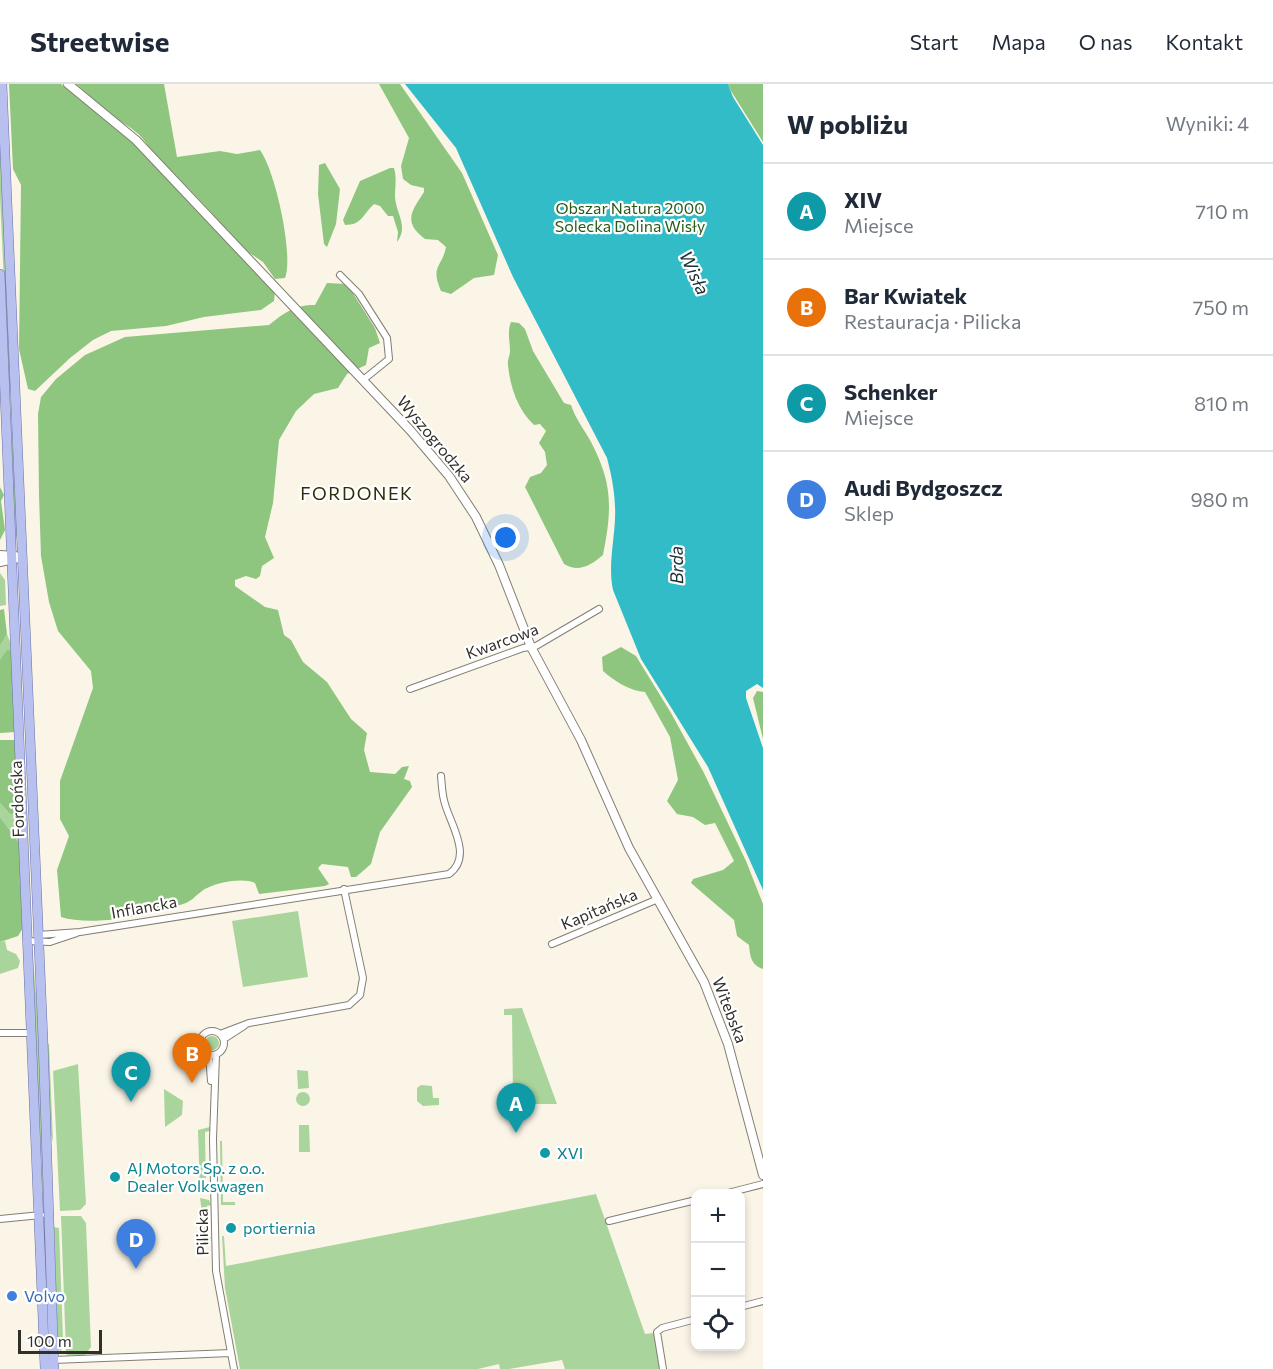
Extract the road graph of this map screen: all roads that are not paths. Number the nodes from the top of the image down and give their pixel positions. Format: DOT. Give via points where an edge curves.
graph roads {
  1 [pos="2,84"];
  2 [pos="68,84"];
  3 [pos="0,274"];
  4 [pos="340,275"];
  5 [pos="363,380"];
  6 [pos="0,555"];
  7 [pos="11,557"];
  8 [pos="21,558"];
  9 [pos="0,563"];
  10 [pos="12,577"];
  11 [pos="599,609"];
  12 [pos="531,647"];
  13 [pos="412,690"];
  14 [pos="441,776"];
  15 [pos="344,889"];
  16 [pos="658,899"];
  17 [pos="80,932"];
  18 [pos="38,939"];
  19 [pos="27,941"];
  20 [pos="50,942"];
  21 [pos="552,944"];
  22 [pos="39,958"];
  23 [pos="0,1033"];
  24 [pos="31,1033"];
  25 [pos="222,1037"];
  26 [pos="212,1055"];
  27 [pos="763,1175"];
  28 [pos="763,1184"];
  29 [pos="744,1189"];
  30 [pos="691,1201"];
  31 [pos="38,1215"];
  32 [pos="50,1215"];
  33 [pos="0,1219"];
  34 [pos="609,1221"];
  35 [pos="763,1301"];
  36 [pos="745,1306"];
  37 [pos="691,1320"];
  38 [pos="231,1353"];
  39 [pos="54,1365"];
  40 [pos="45,1369"];
  41 [pos="234,1369"];
  42 [pos="663,1369"];
  1 -- 8 [label="main road, Fordońska"];
  2 -- 5 [label="street, Wyszogrodzka" via="136,140"];
  3 -- 7 [label="main road, Fordońska"];
  4 -- 5 [label="street" via="358,294 387,338 389,359"];
  5 -- 12 [label="street, Wyszogrodzka" via="433,456 468,503 494,553"];
  6 -- 7 [label="street"];
  7 -- 8 [label="street"];
  7 -- 9 [label="street"];
  7 -- 10 [label="main road, Fordońska"];
  8 -- 18 [label="main road, Fordońska"];
  9 -- 10 [label="street"];
  10 -- 19 [label="main road, Fordońska"];
  11 -- 12 [label="street, Kwarcowa"];
  12 -- 13 [label="street, Kwarcowa"];
  12 -- 16 [label="street, Wyszogrodzka"];
  14 -- 15 [label="street, Inflancka" via="445,804 460,848 453,871"];
  15 -- 17 [label="street, Inflancka"];
  15 -- 25 [label="street" via="363,978 360,995 339,1008 249,1023"];
  16 -- 21 [label="street, Kapitańska"];
  16 -- 27 [label="street, Witebska" via="714,1003"];
  17 -- 18 [label="street, Inflancka"];
  17 -- 20 [label="street, Inflancka"];
  18 -- 19 [label="street"];
  18 -- 20 [label="street, Inflancka"];
  18 -- 22 [label="main road, Fordońska"];
  19 -- 24 [label="main road, Fordońska"];
  20 -- 22 [label="street"];
  22 -- 32 [label="main road, Fordońska"];
  23 -- 24 [label="street"];
  24 -- 31 [label="main road, Fordońska"];
  25 -- 26 [label="street" via="224,1047"];
  25 -- 26 [label="street" via="211,1031 202,1038 201,1047"];
  26 -- 38 [label="street, Pilicka" via="216,1271"];
  28 -- 29 [label="street"];
  30 -- 34 [label="street"];
  31 -- 32 [label="street"];
  31 -- 33 [label="street"];
  31 -- 40 [label="main road, Fordońska"];
  32 -- 39 [label="main road, Fordońska"];
  35 -- 36 [label="street"];
  37 -- 42 [label="street" via="657,1332"];
  38 -- 39 [label="street"];
  38 -- 41 [label="street, Pilicka"];
}
